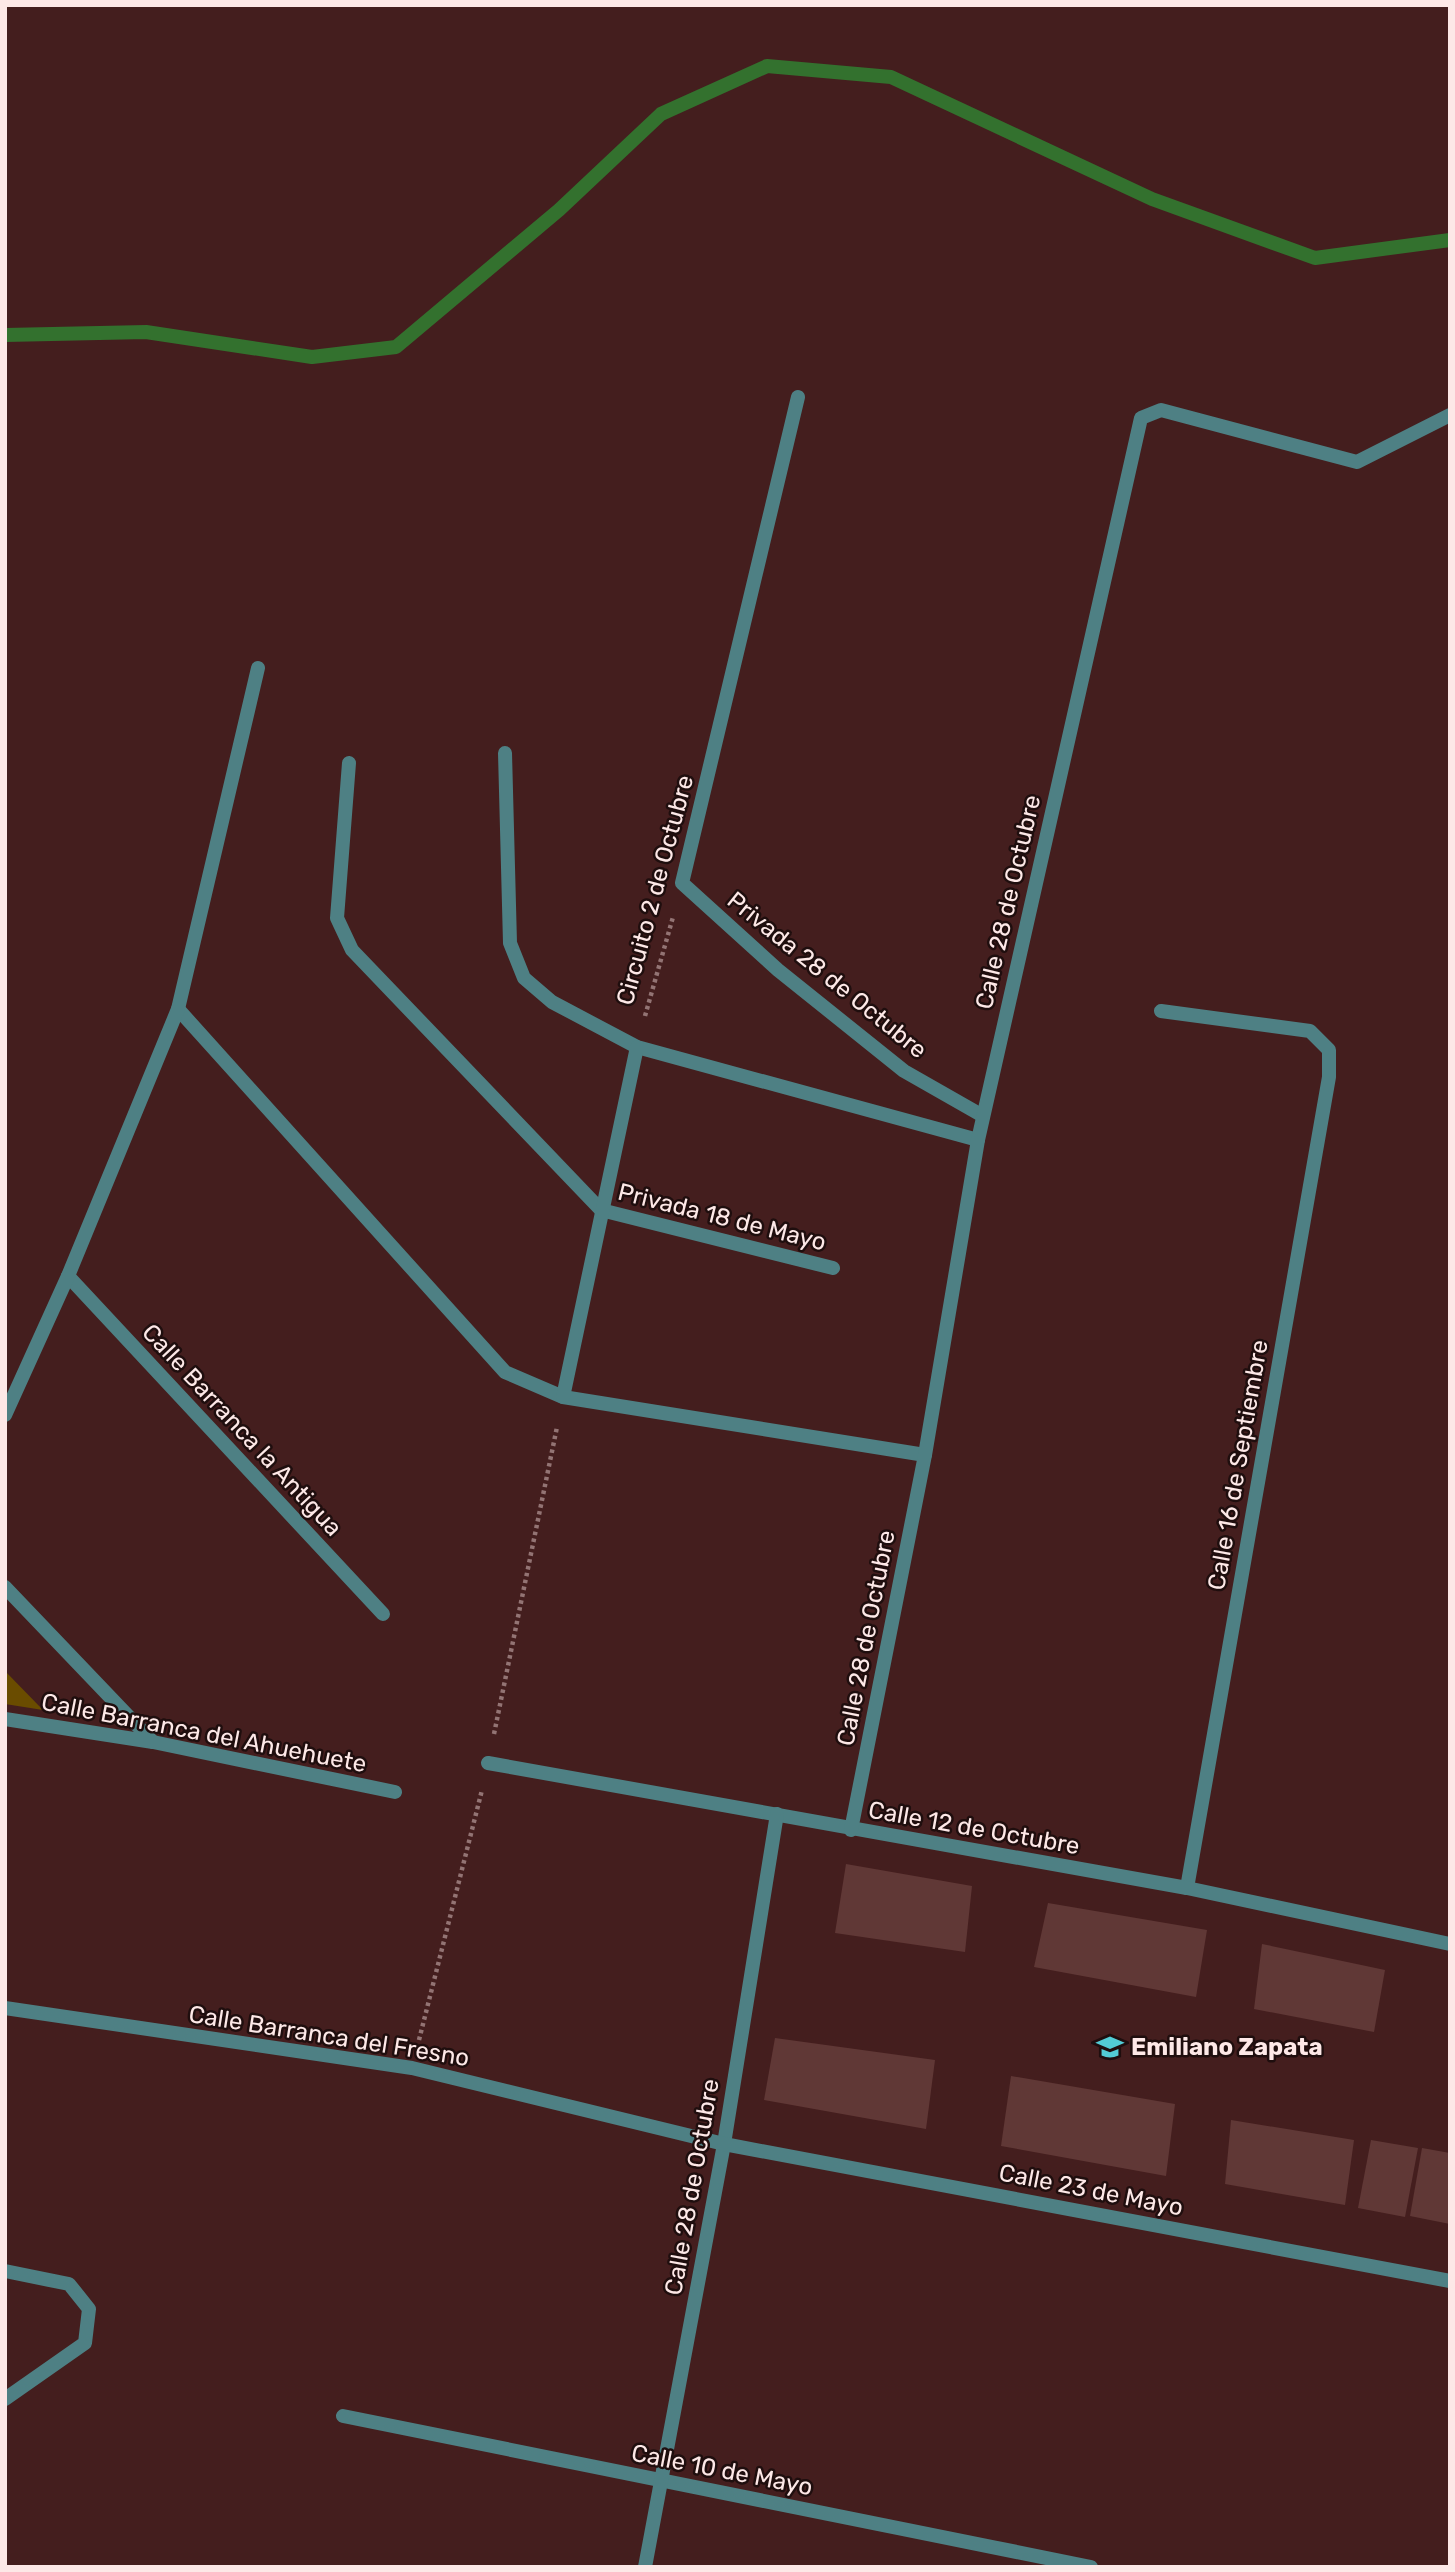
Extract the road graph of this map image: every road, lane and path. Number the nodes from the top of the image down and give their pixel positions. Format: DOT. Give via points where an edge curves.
graph roads {
  1 [pos="798,397"];
  2 [pos="1450,415"];
  3 [pos="258,668"];
  4 [pos="505,753"];
  5 [pos="349,763"];
  6 [pos="682,883"];
  7 [pos="178,1009"];
  8 [pos="1161,1010"];
  9 [pos="637,1048"];
  10 [pos="983,1116"];
  11 [pos="978,1140"];
  12 [pos="601,1210"];
  13 [pos="833,1268"];
  14 [pos="68,1276"];
  15 [pos="563,1397"];
  16 [pos="5,1415"];
  17 [pos="925,1455"];
  18 [pos="5,1587"];
  19 [pos="383,1614"];
  20 [pos="5,1720"];
  21 [pos="153,1742"];
  22 [pos="488,1763"];
  23 [pos="395,1791"];
  24 [pos="777,1814"];
  25 [pos="851,1830"];
  26 [pos="1187,1888"];
  27 [pos="1450,1944"];
  28 [pos="5,2008"];
  29 [pos="724,2144"];
  30 [pos="5,2271"];
  31 [pos="1450,2281"];
  32 [pos="5,2399"];
  33 [pos="343,2416"];
  34 [pos="661,2482"];
  35 [pos="645,2567"];
  36 [pos="1091,2567"];
  1 -- 6 [label="street, Circuito 2 de Octubre"];
  2 -- 10 [label="street, Calle 28 de Octubre" via="1357,461 1161,410 1141,418"];
  3 -- 7 [label="street"];
  4 -- 9 [label="street" via="510,943 524,978 552,1002"];
  5 -- 12 [label="street" via="337,918 352,950"];
  6 -- 9 [label="path, Circuito 2 de Octubre"];
  6 -- 10 [label="street, Privada 28 de Octubre" via="778,970 904,1071"];
  7 -- 14 [label="street"];
  7 -- 15 [label="street" via="505,1372"];
  8 -- 26 [label="street, Calle 16 de Septiembre" via="1310,1031 1329,1050 1329,1077"];
  9 -- 11 [label="street"];
  9 -- 12 [label="street"];
  10 -- 11 [label="street, Calle 28 de Octubre"];
  11 -- 17 [label="street, Calle 28 de Octubre"];
  12 -- 13 [label="street, Privada 18 de Mayo"];
  12 -- 15 [label="street"];
  14 -- 16 [label="street"];
  14 -- 19 [label="street, Calle Barranca la Antigua"];
  15 -- 17 [label="street"];
  17 -- 25 [label="street, Calle 28 de Octubre"];
  18 -- 21 [label="street"];
  20 -- 21 [label="street, Calle Barranca del Ahuehuete"];
  21 -- 23 [label="street, Calle Barranca del Ahuehuete"];
  22 -- 24 [label="street, Calle 12 de Octubre"];
  24 -- 25 [label="street, Calle 12 de Octubre"];
  24 -- 29 [label="street, Calle 28 de Octubre"];
  25 -- 26 [label="street, Calle 12 de Octubre"];
  26 -- 27 [label="street, Calle 12 de Octubre"];
  28 -- 29 [label="street, Calle Barranca del Fresno" via="412,2068"];
  29 -- 31 [label="street, Calle 23 de Mayo"];
  29 -- 34 [label="street, Calle 28 de Octubre"];
  30 -- 32 [label="street" via="69,2284 89,2309 85,2343"];
  33 -- 34 [label="street, Calle 10 de Mayo"];
  34 -- 35 [label="street, Calle 28 de Octubre"];
  34 -- 36 [label="street, Calle 10 de Mayo"];
}
